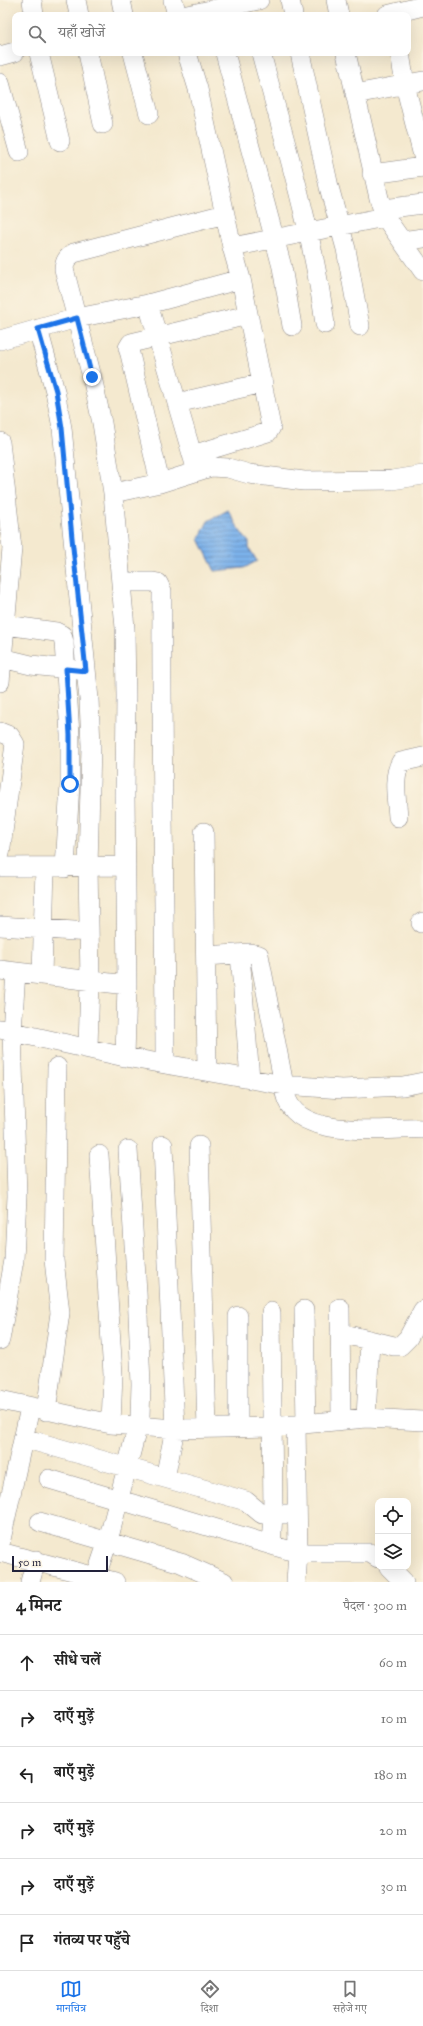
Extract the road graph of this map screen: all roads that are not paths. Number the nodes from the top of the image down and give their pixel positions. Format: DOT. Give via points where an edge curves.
graph roads {
  1 [pos="32,0"];
  2 [pos="76,0"];
  3 [pos="121,0"];
  4 [pos="173,0"];
  5 [pos="290,0"];
  6 [pos="336,0"];
  7 [pos="251,4"];
  8 [pos="423,6"];
  9 [pos="213,8"];
  10 [pos="34,12"];
  11 [pos="78,12"];
  12 [pos="123,12"];
  13 [pos="176,12"];
  14 [pos="198,12"];
  15 [pos="292,12"];
  16 [pos="338,12"];
  17 [pos="400,12"];
  18 [pos="40,56"];
  19 [pos="89,56"];
  20 [pos="134,56"];
  21 [pos="188,56"];
  22 [pos="226,56"];
  23 [pos="262,56"];
  24 [pos="301,56"];
  25 [pos="347,56"];
  26 [pos="401,56"];
  27 [pos="0,83"];
  28 [pos="414,83"];
  29 [pos="355,94"];
  30 [pos="149,114"];
  31 [pos="103,124"];
  32 [pos="60,141"];
  33 [pos="19,152"];
  34 [pos="423,156"];
  35 [pos="423,167"];
  36 [pos="372,174"];
  37 [pos="423,204"];
  38 [pos="384,213"];
  39 [pos="225,214"];
  40 [pos="339,225"];
  41 [pos="308,231"];
  42 [pos="275,237"];
  43 [pos="423,238"];
  44 [pos="402,241"];
  45 [pos="232,247"];
  46 [pos="423,271"];
  47 [pos="241,279"];
  48 [pos="148,304"];
  49 [pos="248,315"];
  50 [pos="77,318"];
  51 [pos="325,324"];
  52 [pos="292,326"];
  53 [pos="360,326"];
  54 [pos="38,329"];
  55 [pos="157,336"];
  56 [pos="0,340"];
  57 [pos="263,383"];
  58 [pos="177,403"];
  59 [pos="0,442"];
  60 [pos="194,463"];
  61 [pos="423,475"];
  62 [pos="160,483"];
  63 [pos="113,493"];
  64 [pos="5,579"];
  65 [pos="121,582"];
  66 [pos="6,625"];
  67 [pos="2,658"];
  68 [pos="66,669"];
  69 [pos="86,671"];
  70 [pos="0,682"];
  71 [pos="0,732"];
  72 [pos="423,757"];
  73 [pos="398,817"];
  74 [pos="204,832"];
  75 [pos="0,854"];
  76 [pos="126,866"];
  77 [pos="0,867"];
  78 [pos="88,867"];
  79 [pos="45,868"];
  80 [pos="65,868"];
  81 [pos="0,926"];
  82 [pos="43,928"];
  83 [pos="89,932"];
  84 [pos="240,954"];
  85 [pos="206,956"];
  86 [pos="8,971"];
  87 [pos="42,975"];
  88 [pos="90,980"];
  89 [pos="127,985"];
  90 [pos="88,1048"];
  91 [pos="8,1050"];
  92 [pos="125,1057"];
  93 [pos="165,1064"];
  94 [pos="57,1067"];
  95 [pos="207,1071"];
  96 [pos="250,1079"];
  97 [pos="423,1082"];
  98 [pos="284,1091"];
  99 [pos="423,1129"];
  100 [pos="163,1145"];
  101 [pos="199,1146"];
  102 [pos="128,1150"];
  103 [pos="99,1155"];
  104 [pos="9,1197"];
  105 [pos="7,1261"];
  106 [pos="340,1308"];
  107 [pos="304,1310"];
  108 [pos="423,1310"];
  109 [pos="271,1312"];
  110 [pos="238,1316"];
  111 [pos="340,1333"];
  112 [pos="0,1340"];
  113 [pos="370,1340"];
  114 [pos="0,1400"];
  115 [pos="38,1410"];
  116 [pos="366,1418"];
  117 [pos="341,1420"];
  118 [pos="423,1421"];
  119 [pos="111,1424"];
  120 [pos="301,1424"];
  121 [pos="138,1426"];
  122 [pos="272,1427"];
  123 [pos="238,1428"];
  124 [pos="175,1429"];
  125 [pos="207,1429"];
  126 [pos="23,1438"];
  127 [pos="127,1467"];
  128 [pos="165,1478"];
  129 [pos="49,1479"];
  130 [pos="117,1500"];
  131 [pos="297,1514"];
  132 [pos="273,1515"];
  133 [pos="40,1522"];
  134 [pos="108,1541"];
  135 [pos="0,1544"];
  136 [pos="271,1545"];
  137 [pos="0,1552"];
  138 [pos="298,1553"];
  139 [pos="375,1556"];
  140 [pos="36,1560"];
  141 [pos="392,1570"];
  142 [pos="62,1575"];
  143 [pos="95,1579"];
  144 [pos="30,1582"];
  145 [pos="115,1582"];
  146 [pos="224,1582"];
  147 [pos="296,1582"];
  148 [pos="404,1582"];
  1 -- 10 [label="street"];
  2 -- 11 [label="street"];
  3 -- 12 [label="street"];
  4 -- 13 [label="street"];
  5 -- 15 [label="street"];
  6 -- 16 [label="street"];
  7 -- 9 [label="street"];
  8 -- 17 [label="street"];
  9 -- 14 [label="street"];
  18 -- 32 [label="street"];
  19 -- 31 [label="street"];
  20 -- 30 [label="street"];
  21 -- 39 [label="street" via="198,89"];
  22 -- 42 [label="street"];
  23 -- 41 [label="street"];
  24 -- 40 [label="street"];
  25 -- 29 [label="street"];
  26 -- 28 [label="street"];
  27 -- 33 [label="street"];
  28 -- 29 [label="street"];
  28 -- 34 [label="street"];
  29 -- 36 [label="street"];
  35 -- 36 [label="street"];
  36 -- 38 [label="street"];
  37 -- 38 [label="street"];
  38 -- 40 [label="street"];
  38 -- 44 [label="street"];
  39 -- 45 [label="street"];
  39 -- 50 [label="street" via="74,253 67,258 64,269"];
  40 -- 41 [label="street"];
  40 -- 53 [label="street" via="353,282"];
  41 -- 42 [label="street"];
  41 -- 51 [label="street"];
  42 -- 45 [label="street"];
  42 -- 52 [label="street"];
  43 -- 44 [label="street"];
  44 -- 46 [label="street"];
  45 -- 47 [label="street"];
  47 -- 48 [label="street"];
  47 -- 49 [label="street"];
  48 -- 50 [label="street"];
  48 -- 55 [label="street"];
  49 -- 55 [label="street"];
  49 -- 57 [label="street"];
  50 -- 54 [label="street"];
  50 -- 63 [label="street" via="102,423"];
  54 -- 56 [label="street"];
  54 -- 69 [label="street" via="56,391 62,428"];
  55 -- 58 [label="street"];
  55 -- 62 [label="street" via="135,340 128,348"];
  57 -- 58 [label="street"];
  57 -- 60 [label="street" via="271,420 268,432"];
  58 -- 60 [label="street"];
  59 -- 64 [label="street" via="12,548"];
  60 -- 61 [label="street" via="275,478 311,481 392,480"];
  60 -- 62 [label="street"];
  62 -- 63 [label="street"];
  63 -- 65 [label="street"];
  64 -- 66 [label="street"];
  65 -- 76 [label="street" via="126,688"];
  65 -- 93 [label="street" via="158,583 162,591"];
  66 -- 67 [label="street"];
  66 -- 68 [label="street" via="62,635"];
  67 -- 68 [label="street"];
  67 -- 70 [label="street"];
  68 -- 69 [label="street"];
  68 -- 80 [label="street" via="70,784"];
  69 -- 78 [label="street" via="91,746"];
  71 -- 75 [label="street" via="10,736 15,744"];
  72 -- 73 [label="street" via="401,762 398,768"];
  74 -- 85 [label="street"];
  76 -- 78 [label="street"];
  76 -- 89 [label="street"];
  77 -- 79 [label="street"];
  78 -- 80 [label="street"];
  78 -- 83 [label="street"];
  79 -- 80 [label="street"];
  79 -- 82 [label="street"];
  81 -- 82 [label="street"];
  82 -- 83 [label="street"];
  82 -- 87 [label="street"];
  83 -- 88 [label="street"];
  84 -- 85 [label="street"];
  84 -- 96 [label="street"];
  84 -- 98 [label="street" via="255,953 261,959"];
  85 -- 95 [label="street"];
  86 -- 87 [label="street"];
  86 -- 91 [label="street"];
  87 -- 88 [label="street"];
  88 -- 89 [label="street"];
  88 -- 90 [label="street"];
  89 -- 92 [label="street"];
  90 -- 91 [label="street"];
  90 -- 92 [label="street"];
  91 -- 104 [label="street"];
  92 -- 93 [label="street"];
  93 -- 95 [label="street"];
  94 -- 115 [label="street" via="54,1260 60,1313"];
  95 -- 96 [label="street"];
  96 -- 98 [label="street"];
  97 -- 98 [label="street" via="403,1086"];
  98 -- 99 [label="street" via="295,1113 307,1120 358,1131"];
  100 -- 124 [label="street"];
  101 -- 125 [label="street"];
  102 -- 121 [label="street" via="141,1384"];
  103 -- 119 [label="street" via="113,1374"];
  104 -- 105 [label="street"];
  105 -- 112 [label="street"];
  106 -- 111 [label="street"];
  107 -- 120 [label="street"];
  108 -- 113 [label="street" via="404,1343 394,1346"];
  109 -- 122 [label="street"];
  110 -- 123 [label="street"];
  111 -- 113 [label="street"];
  111 -- 117 [label="street"];
  113 -- 116 [label="street"];
  114 -- 115 [label="street"];
  115 -- 119 [label="street"];
  115 -- 126 [label="street"];
  116 -- 117 [label="street"];
  116 -- 118 [label="street"];
  117 -- 120 [label="street"];
  119 -- 121 [label="street"];
  120 -- 122 [label="street"];
  120 -- 131 [label="street"];
  121 -- 124 [label="street"];
  121 -- 127 [label="street"];
  122 -- 123 [label="street"];
  122 -- 132 [label="street"];
  123 -- 125 [label="street"];
  124 -- 125 [label="street"];
  124 -- 128 [label="street"];
  126 -- 127 [label="street"];
  126 -- 135 [label="street"];
  127 -- 128 [label="street"];
  127 -- 130 [label="street"];
  128 -- 132 [label="street" via="246,1501 262,1514"];
  129 -- 130 [label="street"];
  130 -- 134 [label="street"];
  130 -- 136 [label="street"];
  131 -- 132 [label="street"];
  131 -- 138 [label="street"];
  132 -- 136 [label="street"];
  133 -- 134 [label="street"];
  134 -- 143 [label="street"];
  134 -- 146 [label="street" via="181,1563"];
  136 -- 138 [label="street"];
  137 -- 140 [label="street"];
  138 -- 139 [label="street" via="370,1553"];
  138 -- 147 [label="street"];
  140 -- 142 [label="street"];
  140 -- 144 [label="street"];
  141 -- 148 [label="street"];
  142 -- 143 [label="street"];
  143 -- 145 [label="street"];
}
